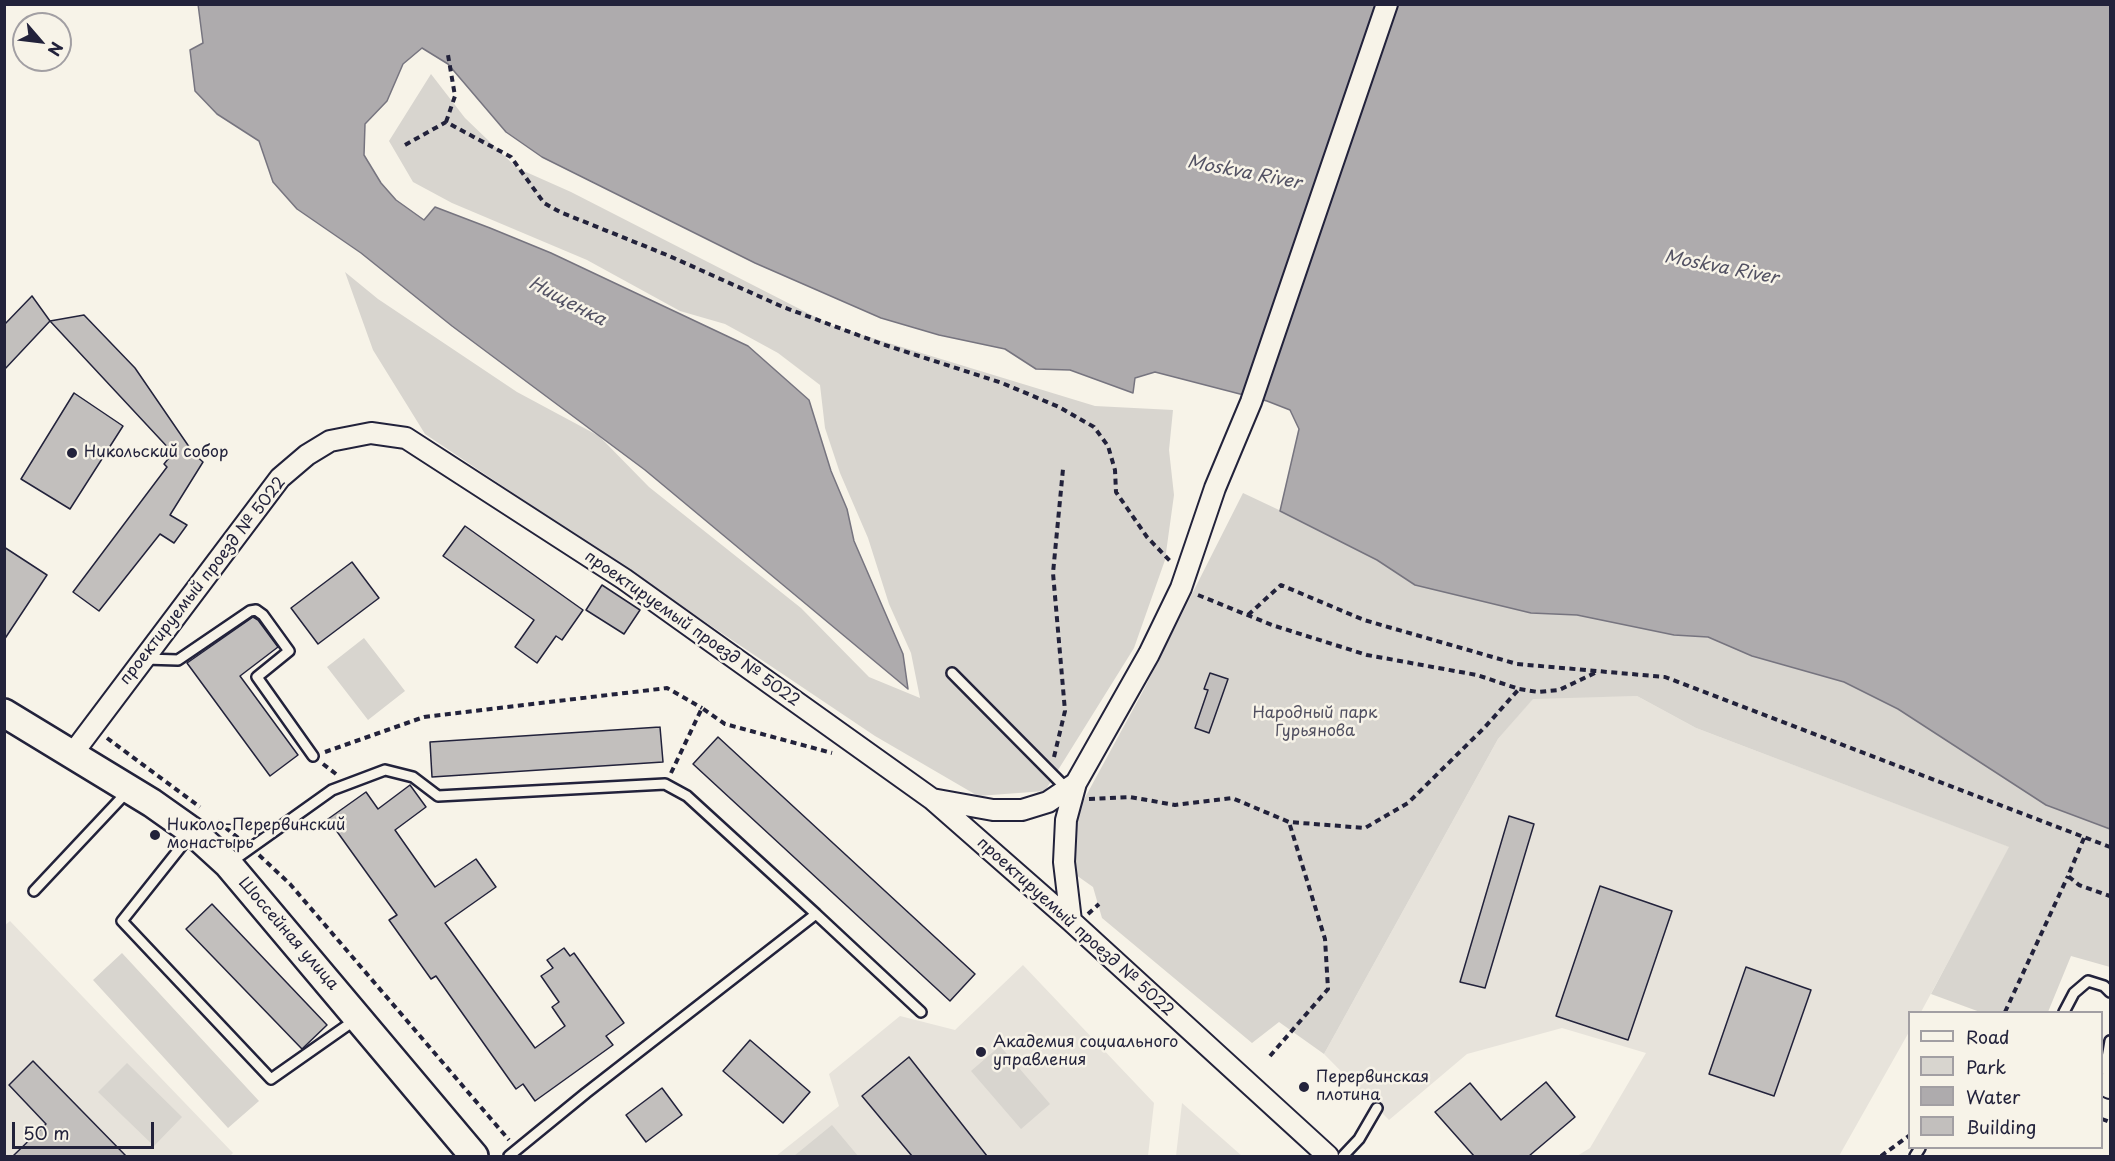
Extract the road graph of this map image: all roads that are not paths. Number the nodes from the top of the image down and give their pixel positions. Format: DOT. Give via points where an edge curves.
graph roads {
  1 [pos="1388,4"];
  2 [pos="143,658"];
  3 [pos="952,673"];
  4 [pos="4,713"];
  5 [pos="73,753"];
  6 [pos="313,756"];
  7 [pos="1072,786"];
  8 [pos="130,789"];
  9 [pos="932,799"];
  10 [pos="204,821"];
  11 [pos="228,864"];
  12 [pos="34,891"];
  13 [pos="816,914"];
  14 [pos="1071,921"];
  15 [pos="2110,992"];
  16 [pos="2065,1011"];
  17 [pos="921,1012"];
  18 [pos="360,1017"];
  19 [pos="2110,1041"];
  20 [pos="2107,1086"];
  21 [pos="1377,1108"];
  22 [pos="474,1156"];
  23 [pos="509,1156"];
  24 [pos="1328,1156"];
  25 [pos="1343,1156"];
  1 -- 7 [label="street" via="1251,402 1215,488 1183,582 1149,654"];
  2 -- 5 [label="street, проектируемый проезд № 5022"];
  2 -- 6 [label="lane" via="178,660 256,610 289,651 257,677"];
  2 -- 9 [label="street, проектируемый проезд № 5022" via="280,478 330,441 371,433 391,434 426,449 624,579"];
  3 -- 7 [label="lane" via="1051,772"];
  4 -- 5 [label="main road, Шоссейная улица"];
  5 -- 8 [label="main road, Шоссейная улица"];
  7 -- 9 [label="street" via="1048,802 1022,810 993,810"];
  7 -- 14 [label="street" via="1064,862"];
  8 -- 10 [label="main road, Шоссейная улица"];
  8 -- 12 [label="lane"];
  9 -- 14 [label="street, проектируемый проезд № 5022"];
  10 -- 11 [label="main road, Шоссейная улица"];
  10 -- 18 [label="lane" via="122,921 271,1079"];
  11 -- 13 [label="lane" via="332,790 385,770 413,777 438,796 665,784 687,796"];
  11 -- 18 [label="main road, Шоссейная улица"];
  13 -- 17 [label="lane"];
  13 -- 23 [label="lane"];
  14 -- 24 [label="street, проектируемый проезд № 5022"];
  15 -- 16 [label="lane" via="2088,981 2074,993"];
  18 -- 22 [label="main road, Шоссейная улица"];
  19 -- 20 [label="lane"];
  21 -- 25 [label="lane" via="1359,1139"];
}
